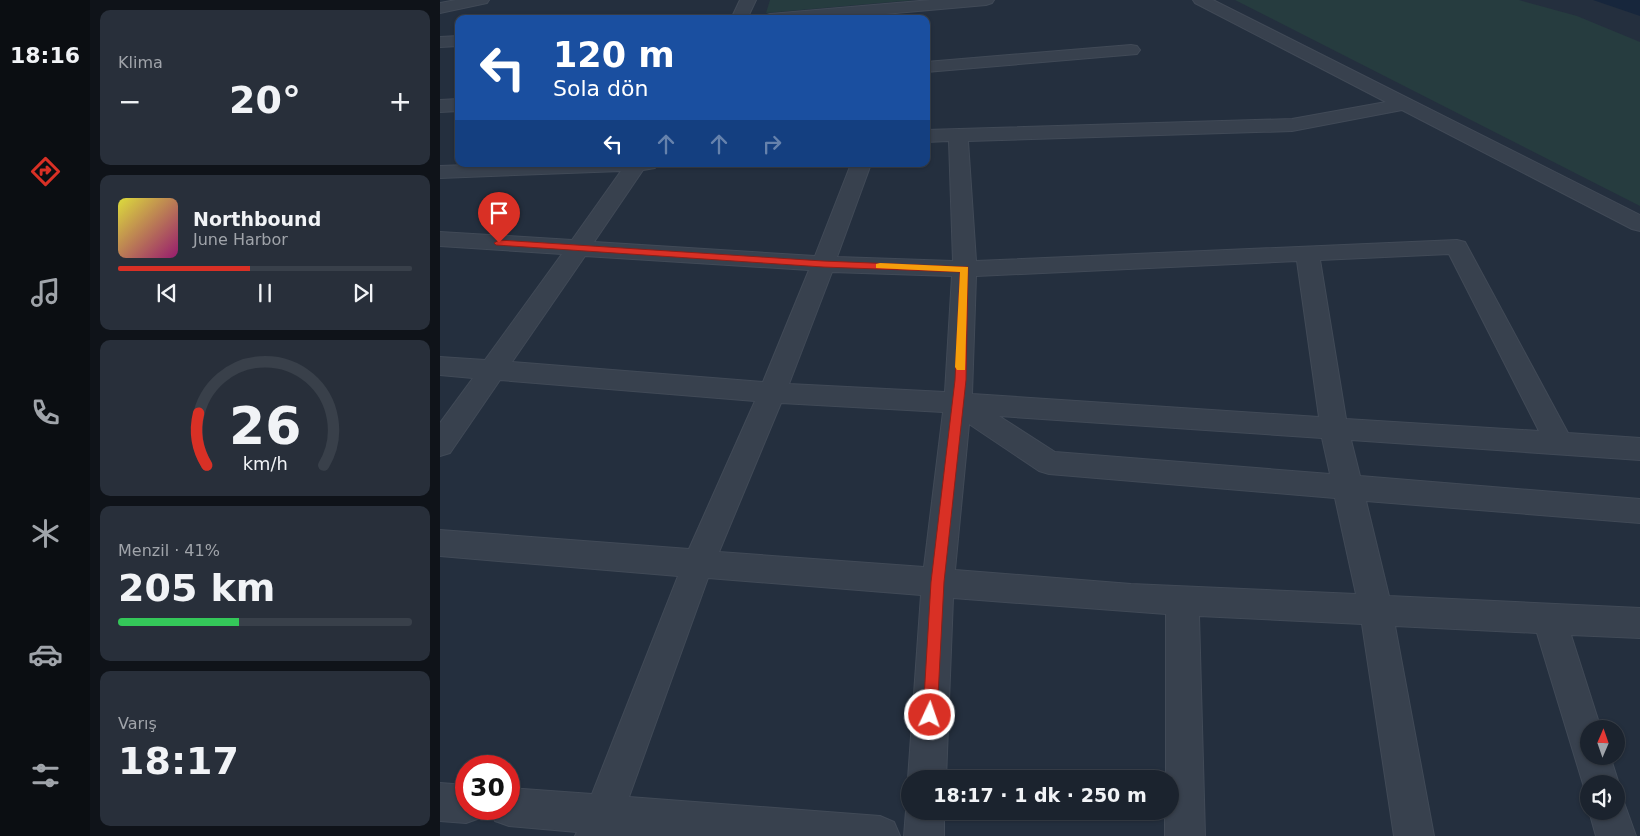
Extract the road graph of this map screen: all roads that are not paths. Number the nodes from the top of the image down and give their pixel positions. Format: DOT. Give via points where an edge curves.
graph roads {
  1 [pos="481,0"];
  2 [pos="748,0"];
  3 [pos="986,0"];
  4 [pos="1201,0"];
  5 [pos="440,8"];
  6 [pos="896,14"];
  7 [pos="741,15"];
  8 [pos="871,15"];
  9 [pos="455,41"];
  10 [pos="440,42"];
  11 [pos="1131,50"];
  12 [pos="930,67"];
  13 [pos="1404,104"];
  14 [pos="455,105"];
  15 [pos="440,106"];
  16 [pos="958,134"];
  17 [pos="930,136"];
  18 [pos="566,167"];
  19 [pos="640,167"];
  20 [pos="860,167"];
  21 [pos="440,172"];
  22 [pos="1640,224"];
  23 [pos="440,239"];
  24 [pos="578,248"];
  25 [pos="1306,254"];
  26 [pos="823,264"];
  27 [pos="965,270"];
  28 [pos="440,366"];
  29 [pos="493,370"];
  30 [pos="772,393"];
  31 [pos="958,403"];
  32 [pos="1334,428"];
  33 [pos="1559,443"];
  34 [pos="440,445"];
  35 [pos="1640,449"];
  36 [pos="1348,487"];
  37 [pos="1640,511"];
  38 [pos="440,543"];
  39 [pos="698,563"];
  40 [pos="938,582"];
  41 [pos="1182,601"];
  42 [pos="1376,610"];
  43 [pos="1550,619"];
  44 [pos="1640,623"];
  45 [pos="1581,720"];
  46 [pos="928,770"];
  47 [pos="440,802"];
  48 [pos="455,803"];
  49 [pos="520,809"];
  50 [pos="925,820"];
  51 [pos="1611,820"];
  52 [pos="600,825"];
  53 [pos="880,836"];
  54 [pos="924,836"];
  55 [pos="1185,836"];
  56 [pos="1414,836"];
  57 [pos="1616,836"];
  1 -- 5 [label="street"];
  2 -- 7 [label="street"];
  3 -- 6 [label="street"];
  4 -- 13 [label="street"];
  6 -- 8 [label="street"];
  9 -- 10 [label="street"];
  11 -- 12 [label="street"];
  13 -- 16 [label="street" via="1292,125"];
  13 -- 22 [label="street"];
  14 -- 15 [label="street"];
  16 -- 17 [label="street"];
  16 -- 27 [label="street"];
  18 -- 21 [label="street"];
  19 -- 24 [label="street"];
  20 -- 26 [label="street"];
  23 -- 24 [label="street"];
  24 -- 26 [label="street"];
  24 -- 29 [label="street"];
  25 -- 27 [label="street"];
  25 -- 32 [label="street"];
  25 -- 33 [label="street" via="1457,247"];
  26 -- 27 [label="street"];
  26 -- 30 [label="street"];
  27 -- 31 [label="street"];
  28 -- 29 [label="street"];
  29 -- 30 [label="street"];
  29 -- 34 [label="street"];
  30 -- 31 [label="street"];
  30 -- 39 [label="street"];
  31 -- 32 [label="street"];
  31 -- 36 [label="street" via="1049,463"];
  31 -- 40 [label="street"];
  32 -- 33 [label="street"];
  32 -- 36 [label="street"];
  33 -- 35 [label="street"];
  36 -- 37 [label="street"];
  36 -- 42 [label="street"];
  38 -- 39 [label="street"];
  39 -- 40 [label="street"];
  39 -- 52 [label="street"];
  40 -- 41 [label="street"];
  40 -- 46 [label="street"];
  41 -- 42 [label="street"];
  41 -- 55 [label="street"];
  42 -- 43 [label="street"];
  42 -- 56 [label="street"];
  43 -- 44 [label="street"];
  43 -- 45 [label="street"];
  47 -- 48 [label="street"];
  49 -- 52 [label="street"];
  50 -- 54 [label="street"];
  51 -- 57 [label="street"];
  52 -- 53 [label="street"];
}
